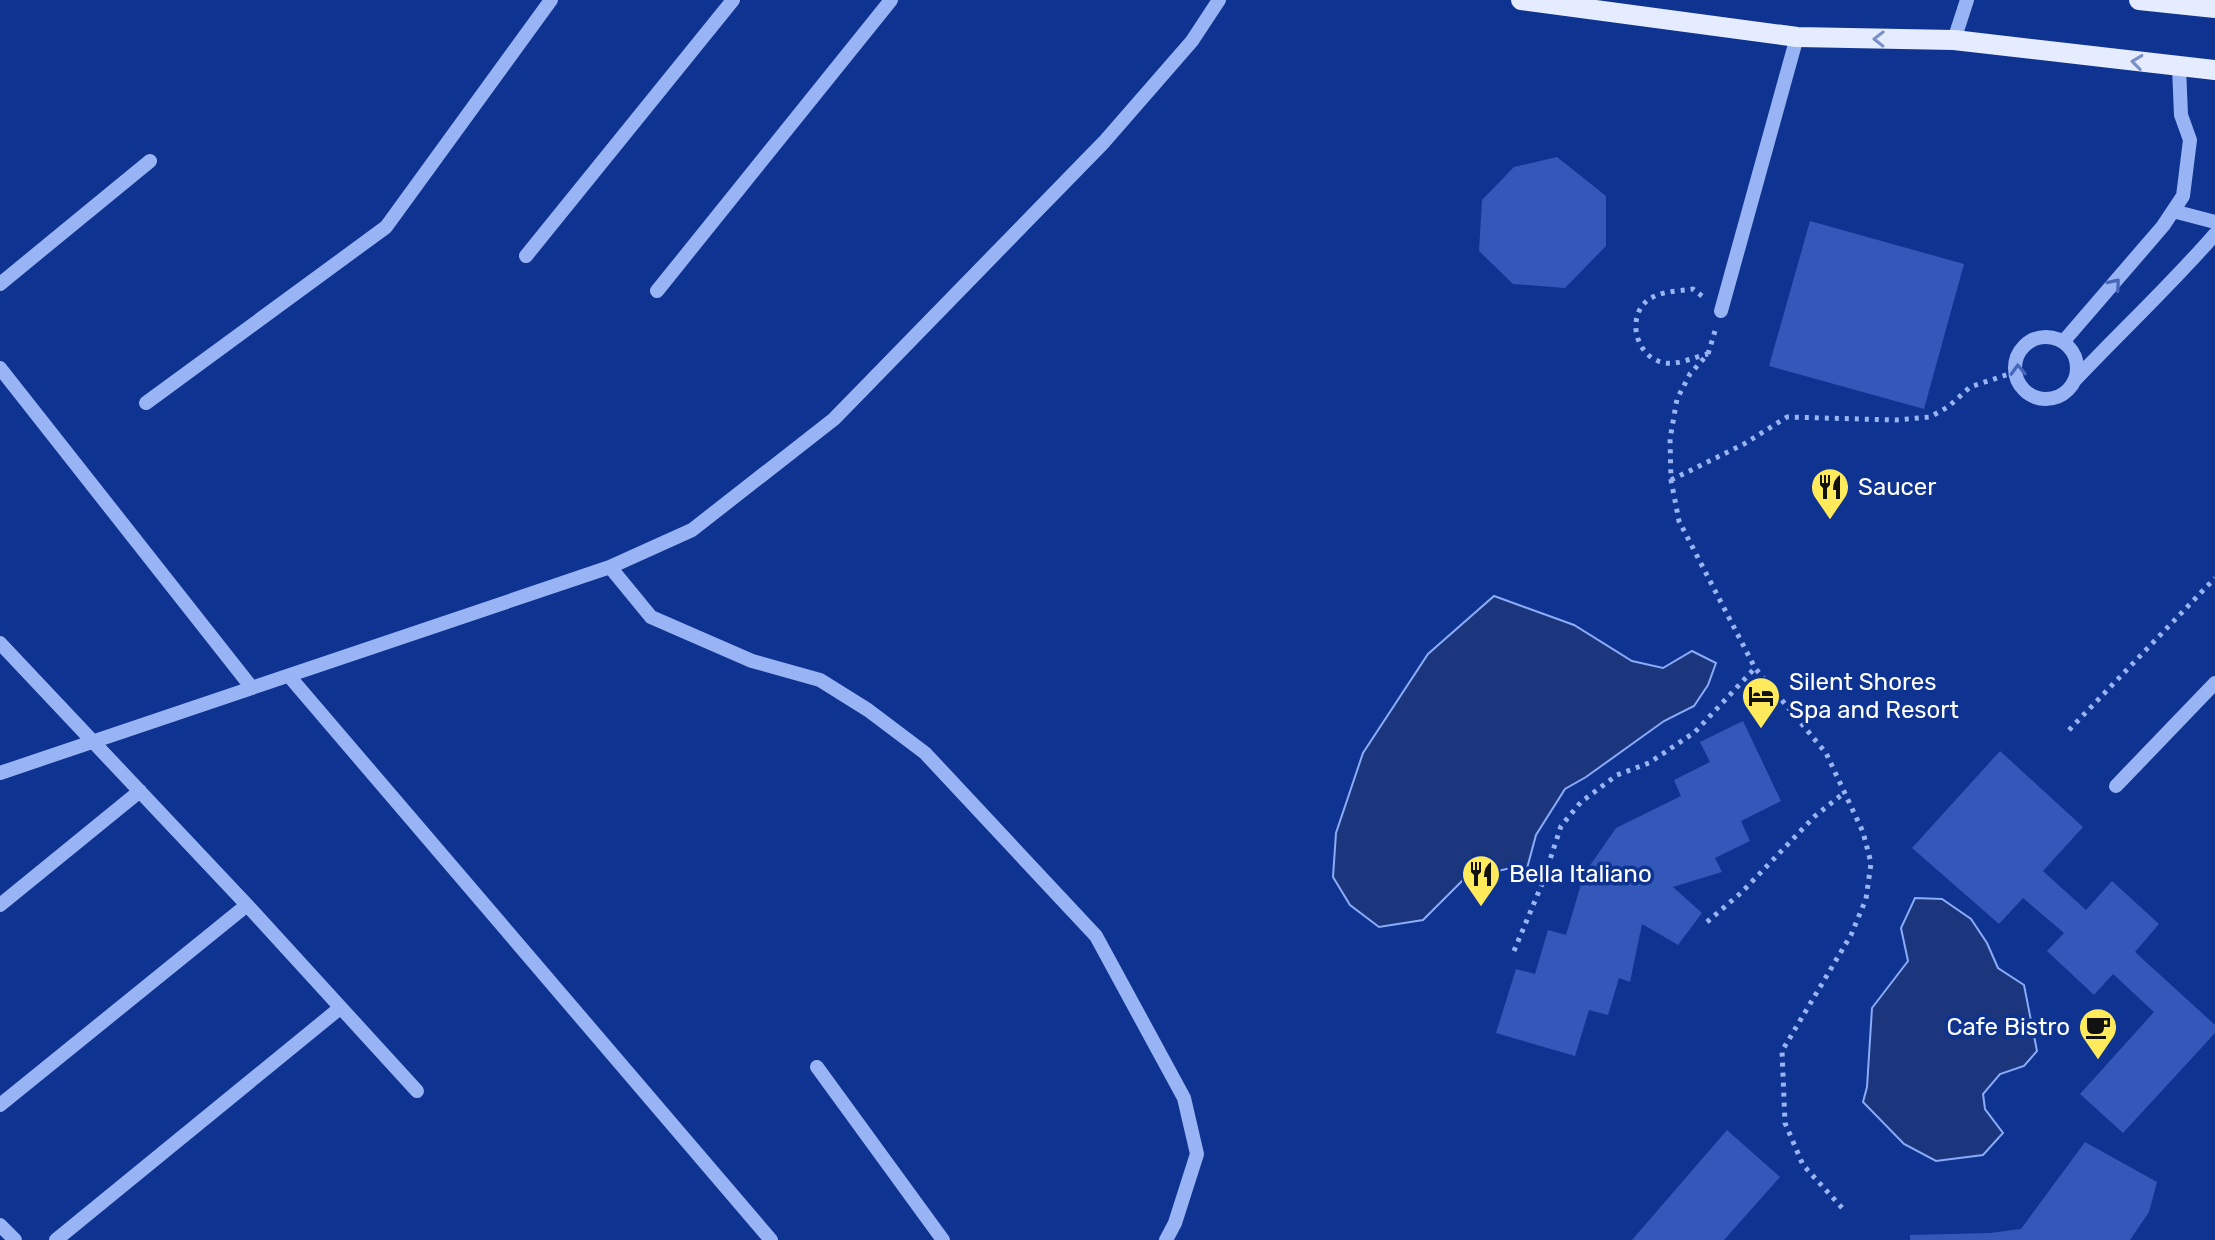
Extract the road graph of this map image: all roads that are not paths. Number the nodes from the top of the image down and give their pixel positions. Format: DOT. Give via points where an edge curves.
graph roads {
  1 [pos="551,0"];
  2 [pos="733,0"];
  3 [pos="891,0"];
  4 [pos="1219,0"];
  5 [pos="1521,0"];
  6 [pos="1967,0"];
  7 [pos="2139,0"];
  8 [pos="2215,8"];
  9 [pos="1797,37"];
  10 [pos="1954,40"];
  11 [pos="2179,67"];
  12 [pos="2215,70"];
  13 [pos="150,161"];
  14 [pos="2173,211"];
  15 [pos="2215,222"];
  16 [pos="2215,234"];
  17 [pos="526,256"];
  18 [pos="0,284"];
  19 [pos="657,291"];
  20 [pos="1721,311"];
  21 [pos="2063,342"];
  22 [pos="0,368"];
  23 [pos="2075,380"];
  24 [pos="146,403"];
  25 [pos="610,567"];
  26 [pos="0,643"];
  27 [pos="289,676"];
  28 [pos="2215,683"];
  29 [pos="252,688"];
  30 [pos="95,743"];
  31 [pos="0,773"];
  32 [pos="2116,786"];
  33 [pos="140,791"];
  34 [pos="0,905"];
  35 [pos="247,905"];
  36 [pos="340,1008"];
  37 [pos="817,1067"];
  38 [pos="417,1091"];
  39 [pos="0,1105"];
  40 [pos="0,1225"];
  41 [pos="15,1240"];
  42 [pos="56,1240"];
  43 [pos="771,1240"];
  44 [pos="943,1240"];
  45 [pos="1166,1240"];
  1 -- 24 [label="street" via="386,227"];
  2 -- 17 [label="street"];
  3 -- 19 [label="street"];
  4 -- 25 [label="street" via="1192,41 1104,142 834,419 692,530"];
  5 -- 9 [label="main road"];
  6 -- 10 [label="street"];
  7 -- 8 [label="main road"];
  10 -- 9 [label="main road, one-way"];
  9 -- 20 [label="street"];
  11 -- 10 [label="main road, one-way"];
  11 -- 12 [label="main road"];
  11 -- 14 [label="street" via="2181,115 2190,140 2183,196"];
  13 -- 18 [label="street"];
  14 -- 15 [label="street"];
  21 -- 14 [label="street, one-way"];
  16 -- 23 [label="street"];
  21 -- 23 [label="street" via="2075,359"];
  23 -- 21 [label="street, one-way" via="2066,392 2046,400 2024,392 2018,383 2017,358 2030,341 2042,337"];
  22 -- 29 [label="street"];
  25 -- 27 [label="street"];
  25 -- 45 [label="street" via="651,617 752,661 820,680 925,753 1096,936 1184,1098 1197,1154"];
  26 -- 30 [label="street"];
  27 -- 29 [label="street"];
  27 -- 43 [label="street"];
  28 -- 32 [label="street"];
  29 -- 30 [label="street"];
  30 -- 31 [label="street"];
  30 -- 33 [label="street"];
  33 -- 34 [label="street"];
  33 -- 35 [label="street"];
  35 -- 36 [label="street"];
  35 -- 39 [label="street"];
  36 -- 38 [label="street"];
  36 -- 42 [label="street"];
  37 -- 44 [label="street"];
  40 -- 41 [label="street"];
}
